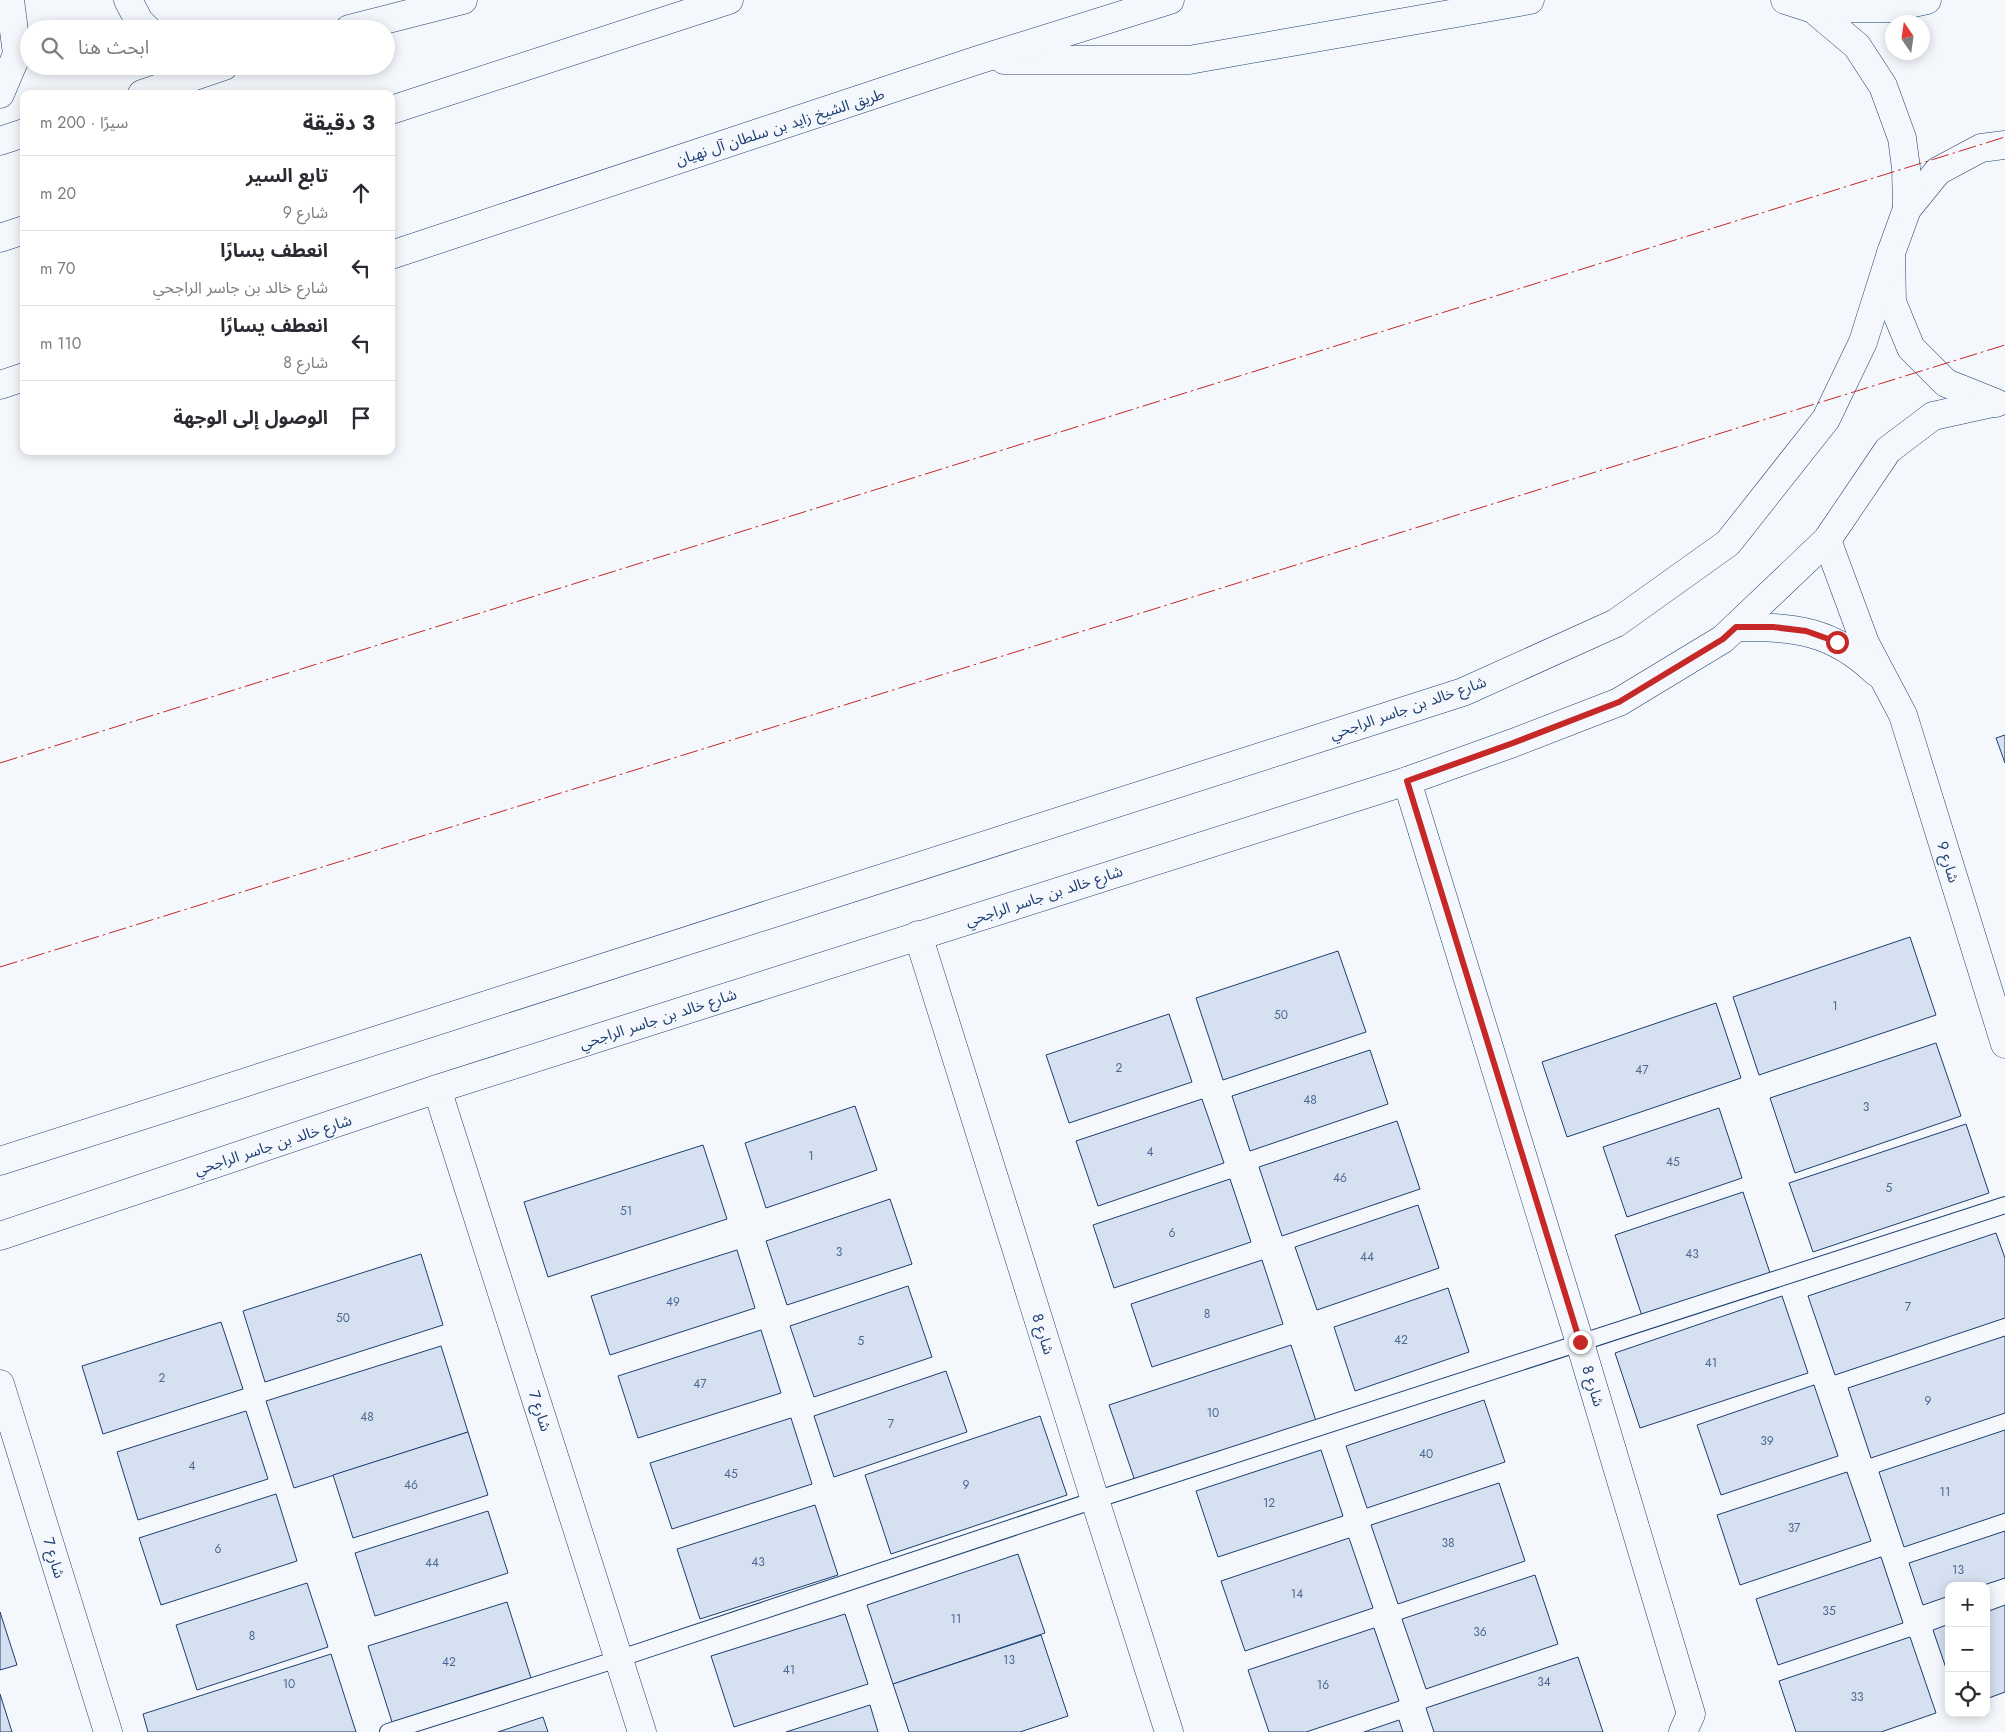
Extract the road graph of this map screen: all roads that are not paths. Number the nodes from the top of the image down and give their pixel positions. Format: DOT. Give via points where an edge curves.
graph roads {
  1 [pos="10,0"];
  2 [pos="128,0"];
  3 [pos="463,0"];
  4 [pos="729,0"];
  5 [pos="1170,0"];
  6 [pos="1530,0"];
  7 [pos="1785,0"];
  8 [pos="1927,0"];
  9 [pos="1813,10"];
  10 [pos="138,20"];
  11 [pos="384,20"];
  12 [pos="978,60"];
  13 [pos="198,75"];
  14 [pos="154,90"];
  15 [pos="0,94"];
  16 [pos="395,109"];
  17 [pos="20,135"];
  18 [pos="0,141"];
  19 [pos="2005,145"];
  20 [pos="1907,209"];
  21 [pos="20,231"];
  22 [pos="0,238"];
  23 [pos="1891,253"];
  24 [pos="395,254"];
  25 [pos="20,378"];
  26 [pos="0,385"];
  27 [pos="1998,403"];
  28 [pos="1827,540"];
  29 [pos="1736,627"];
  30 [pos="1886,681"];
  31 [pos="1407,781"];
  32 [pos="918,935"];
  33 [pos="2005,1044"];
  34 [pos="437,1090"];
  35 [pos="0,1161"];
  36 [pos="2005,1205"];
  37 [pos="0,1236"];
  38 [pos="1580,1342"];
  39 [pos="0,1384"];
  40 [pos="1095,1500"];
  41 [pos="618,1659"];
  42 [pos="108,1732"];
  43 [pos="388,1732"];
  44 [pos="642,1732"];
  45 [pos="1170,1732"];
  46 [pos="1683,1732"];
  1 -- 15 [label="main road" via="17,54"];
  2 -- 10 [label="main road"];
  3 -- 11 [label="main road"];
  4 -- 16 [label="main road"];
  5 -- 12 [label="main road, طريق الشيخ زايد بن سلطان آل نهيان"];
  6 -- 12 [label="main road" via="1189,60"];
  7 -- 9 [label="main road"];
  8 -- 9 [label="main road" via="1890,8"];
  9 -- 20 [label="main road" via="1858,46 1883,86 1902,138"];
  12 -- 24 [label="main road, طريق الشيخ زايد بن سلطان آل نهيان"];
  13 -- 14 [label="main road"];
  17 -- 18 [label="main road"];
  19 -- 20 [label="main road" via="1981,148 1938,171"];
  20 -- 23 [label="main road, شارع خالد بن جاسر الراجحي"];
  21 -- 22 [label="main road"];
  23 -- 27 [label="main road" via="1892,302 1911,348 1946,383"];
  23 -- 35 [label="main road, شارع خالد بن جاسر الراجحي" via="1863,342 1826,419 1728,543 1616,623 1463,692"];
  25 -- 26 [label="main road"];
  27 -- 28 [label="main road, شارع خالد بن جاسر الراجحي" via="1933,416 1888,450"];
  28 -- 29 [label="main road, شارع خالد بن جاسر الراجحي"];
  28 -- 30 [label="main road, شارع 9" via="1865,643"];
  29 -- 30 [label="main road, شارع 9" via="1806,631 1837,642 1859,656"];
  29 -- 31 [label="main road, شارع خالد بن جاسر الراجحي" via="1723,639 1619,702"];
  30 -- 33 [label="main road, شارع 9" via="1903,716"];
  31 -- 32 [label="main road, شارع خالد بن جاسر الراجحي"];
  31 -- 38 [label="main road, شارع 8"];
  32 -- 34 [label="main road, شارع خالد بن جاسر الراجحي"];
  32 -- 40 [label="main road, شارع 8"];
  34 -- 37 [label="main road, شارع خالد بن جاسر الراجحي"];
  34 -- 41 [label="main road, شارع 7"];
  36 -- 38 [label="lane"];
  38 -- 40 [label="lane"];
  38 -- 46 [label="main road, شارع 8" via="1691,1714"];
  39 -- 42 [label="main road, شارع 7"];
  40 -- 41 [label="lane"];
  40 -- 45 [label="main road, شارع 8"];
  41 -- 43 [label="lane"];
  41 -- 44 [label="main road, شارع 7"];
}
